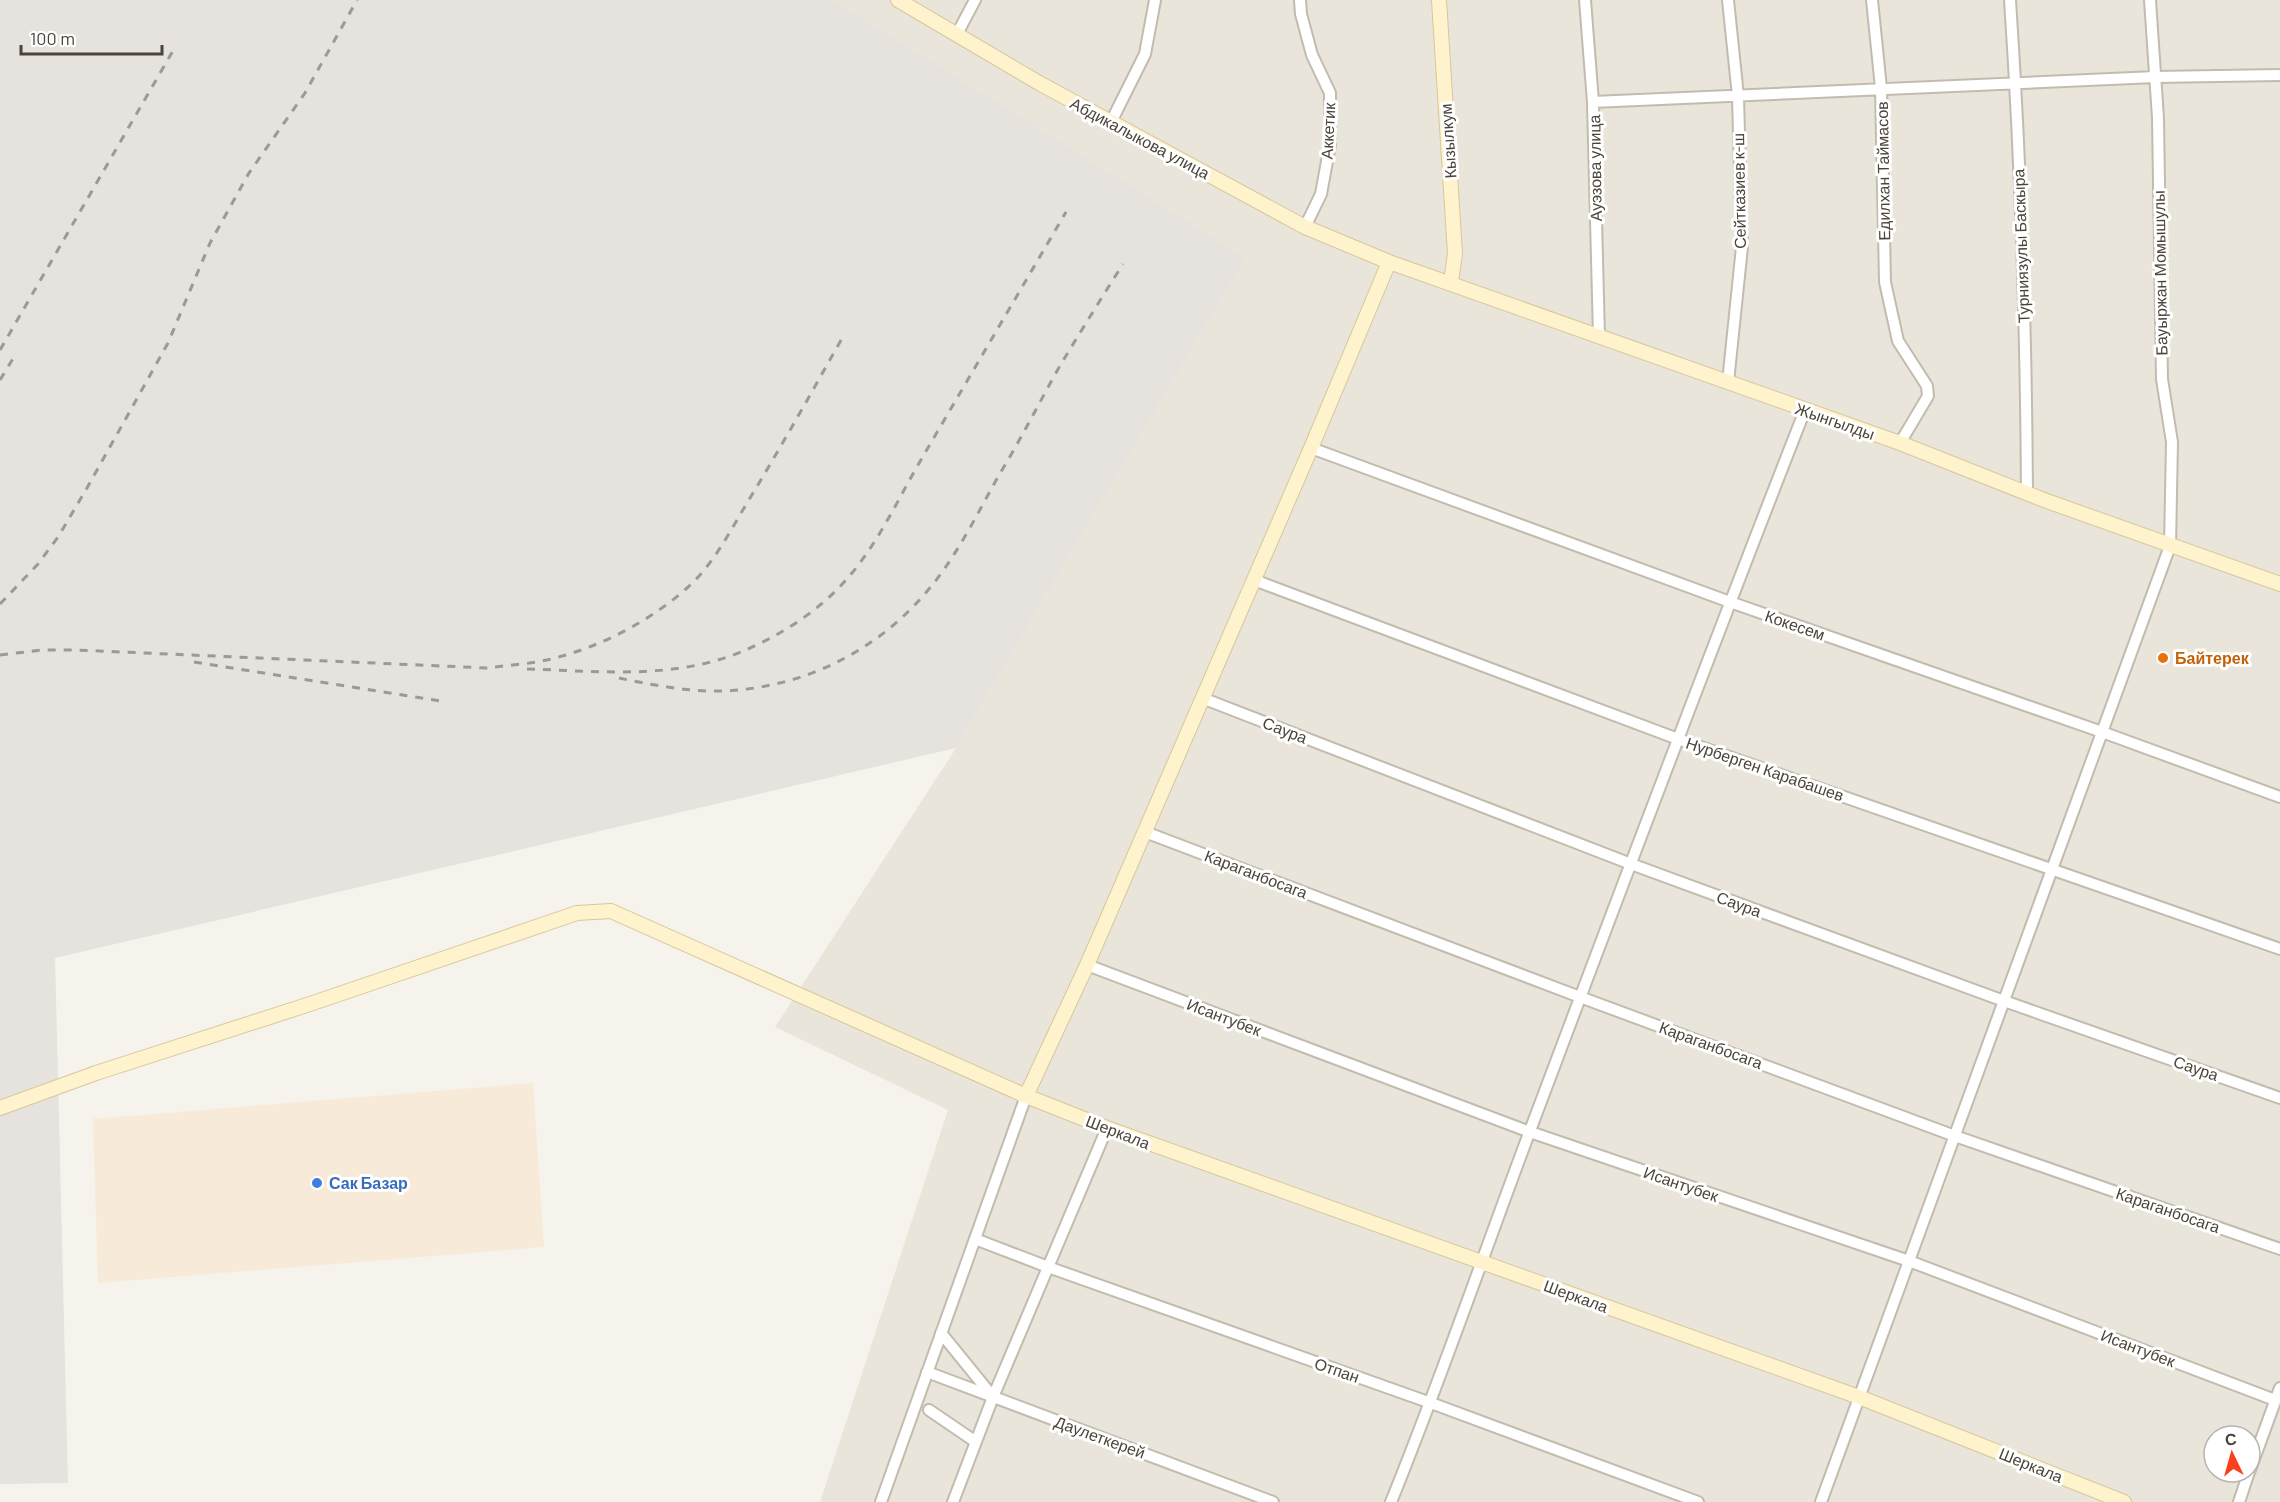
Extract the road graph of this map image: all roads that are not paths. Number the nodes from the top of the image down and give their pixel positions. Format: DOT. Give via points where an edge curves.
graph roads {
  1 [pos="898,0"];
  2 [pos="975,0"];
  3 [pos="1155,0"];
  4 [pos="1300,0"];
  5 [pos="1439,0"];
  6 [pos="1585,0"];
  7 [pos="1728,0"];
  8 [pos="1872,0"];
  9 [pos="2010,0"];
  10 [pos="2150,0"];
  11 [pos="957,34"];
  12 [pos="2280,75"];
  13 [pos="2155,76"];
  14 [pos="2015,84"];
  15 [pos="1881,88"];
  16 [pos="1738,96"];
  17 [pos="1593,102"];
  18 [pos="1111,122"];
  19 [pos="1305,227"];
  20 [pos="1389,262"];
  21 [pos="1450,282"];
  22 [pos="1599,337"];
  23 [pos="1728,382"];
  24 [pos="1805,410"];
  25 [pos="1900,443"];
  26 [pos="1311,448"];
  27 [pos="2027,492"];
  28 [pos="2170,546"];
  29 [pos="1254,580"];
  30 [pos="2280,584"];
  31 [pos="1730,602"];
  32 [pos="1202,698"];
  33 [pos="2102,732"];
  34 [pos="1678,739"];
  35 [pos="2280,797"];
  36 [pos="1145,832"];
  37 [pos="1631,864"];
  38 [pos="2052,869"];
  39 [pos="2280,949"];
  40 [pos="1087,965"];
  41 [pos="1580,997"];
  42 [pos="2004,1001"];
  43 [pos="1026,1096"];
  44 [pos="2280,1098"];
  45 [pos="0,1108"];
  46 [pos="1107,1128"];
  47 [pos="1530,1132"];
  48 [pos="1955,1136"];
  49 [pos="975,1239"];
  50 [pos="2280,1249"];
  51 [pos="1909,1262"];
  52 [pos="1482,1263"];
  53 [pos="1048,1267"];
  54 [pos="941,1333"];
  55 [pos="927,1372"];
  56 [pos="2280,1388"];
  57 [pos="1859,1397"];
  58 [pos="993,1398"];
  59 [pos="2275,1400"];
  60 [pos="1431,1403"];
  61 [pos="929,1410"];
  62 [pos="2262,1437"];
  63 [pos="975,1442"];
  64 [pos="2245,1484"];
  65 [pos="881,1502"];
  66 [pos="952,1502"];
  67 [pos="1274,1502"];
  68 [pos="1391,1502"];
  69 [pos="1698,1502"];
  70 [pos="1821,1502"];
  71 [pos="2124,1502"];
  72 [pos="2239,1502"];
  1 -- 11 [label="street, Абдикалыкова улица"];
  2 -- 11 [label="street"];
  3 -- 18 [label="street" via="1145,54"];
  4 -- 19 [label="street, Аккетик" via="1312,56 1330,93 1330,145 1321,194"];
  5 -- 21 [label="street, Кызылкум" via="1455,254"];
  6 -- 17 [label="street, Ауэзова улица"];
  7 -- 16 [label="street, Сейтказиев к-ш"];
  8 -- 15 [label="street, Едилхан Таймасов"];
  9 -- 14 [label="street, Турниязулы Баскыра"];
  10 -- 13 [label="street, Бауыржан Момышулы"];
  11 -- 18 [label="street, Абдикалыкова улица"];
  12 -- 13 [label="street"];
  13 -- 14 [label="street"];
  13 -- 28 [label="street, Бауыржан Момышулы" via="2162,379 2172,442"];
  14 -- 15 [label="street"];
  14 -- 27 [label="street, Турниязулы Баскыра"];
  15 -- 16 [label="street"];
  15 -- 25 [label="street, Едилхан Таймасов" via="1885,282 1898,341 1927,386 1928,396"];
  16 -- 17 [label="street"];
  16 -- 23 [label="street, Сейтказиев к-ш" via="1742,247"];
  17 -- 22 [label="street, Ауэзова улица"];
  18 -- 19 [label="street, Абдикалыкова улица"];
  19 -- 20 [label="street, Абдикалыкова улица"];
  20 -- 21 [label="street, Жынгылды"];
  20 -- 26 [label="street"];
  21 -- 22 [label="street, Жынгылды"];
  22 -- 23 [label="street, Жынгылды"];
  23 -- 24 [label="street, Жынгылды"];
  24 -- 25 [label="street, Жынгылды"];
  24 -- 31 [label="street"];
  25 -- 27 [label="street, Жынгылды"];
  26 -- 29 [label="street"];
  26 -- 31 [label="street, Кокесем"];
  27 -- 28 [label="street, Жынгылды"];
  28 -- 30 [label="street, Жынгылды"];
  28 -- 33 [label="street, Бауыржан Момышулы"];
  29 -- 32 [label="street"];
  29 -- 34 [label="street, Нурберген Карабашев"];
  31 -- 33 [label="street, Кокесем"];
  31 -- 34 [label="street"];
  32 -- 36 [label="street"];
  32 -- 37 [label="street, Саура"];
  33 -- 35 [label="street, Кокесем"];
  33 -- 38 [label="street, Бауыржан Момышулы"];
  34 -- 37 [label="street"];
  34 -- 38 [label="street, Нурберген Карабашев"];
  36 -- 40 [label="street"];
  36 -- 41 [label="street, Караганбосага"];
  37 -- 41 [label="street"];
  37 -- 42 [label="street, Саура"];
  38 -- 39 [label="street, Нурберген Карабашев"];
  38 -- 42 [label="street, Бауыржан Момышулы"];
  40 -- 43 [label="street"];
  40 -- 47 [label="street, Исантубек"];
  41 -- 47 [label="street"];
  41 -- 48 [label="street, Караганбосага"];
  42 -- 44 [label="street, Саура"];
  42 -- 48 [label="street, Бауыржан Момышулы"];
  43 -- 45 [label="street, Шеркала" via="610,911 596,910 577,913"];
  43 -- 46 [label="street, Шеркала"];
  43 -- 49 [label="street"];
  46 -- 52 [label="street, Шеркала"];
  46 -- 53 [label="street"];
  47 -- 51 [label="street, Исантубек"];
  47 -- 52 [label="street"];
  48 -- 50 [label="street, Караганбосага"];
  48 -- 51 [label="street, Бауыржан Момышулы"];
  49 -- 53 [label="street, Отпан"];
  49 -- 54 [label="street"];
  51 -- 57 [label="street, Бауыржан Момышулы"];
  51 -- 59 [label="street, Исантубек"];
  52 -- 57 [label="street, Шеркала"];
  52 -- 60 [label="street"];
  53 -- 58 [label="street"];
  53 -- 60 [label="street, Отпан"];
  54 -- 55 [label="street"];
  54 -- 58 [label="street"];
  55 -- 58 [label="street, Даулеткерей"];
  55 -- 65 [label="street"];
  56 -- 59 [label="street"];
  57 -- 70 [label="street, Бауыржан Момышулы"];
  57 -- 71 [label="street, Шеркала"];
  58 -- 63 [label="street"];
  58 -- 67 [label="street, Даулеткерей"];
  59 -- 62 [label="street"];
  60 -- 68 [label="street"];
  60 -- 69 [label="street, Отпан"];
  61 -- 63 [label="street"];
  63 -- 66 [label="street"];
  64 -- 72 [label="street"];
}
